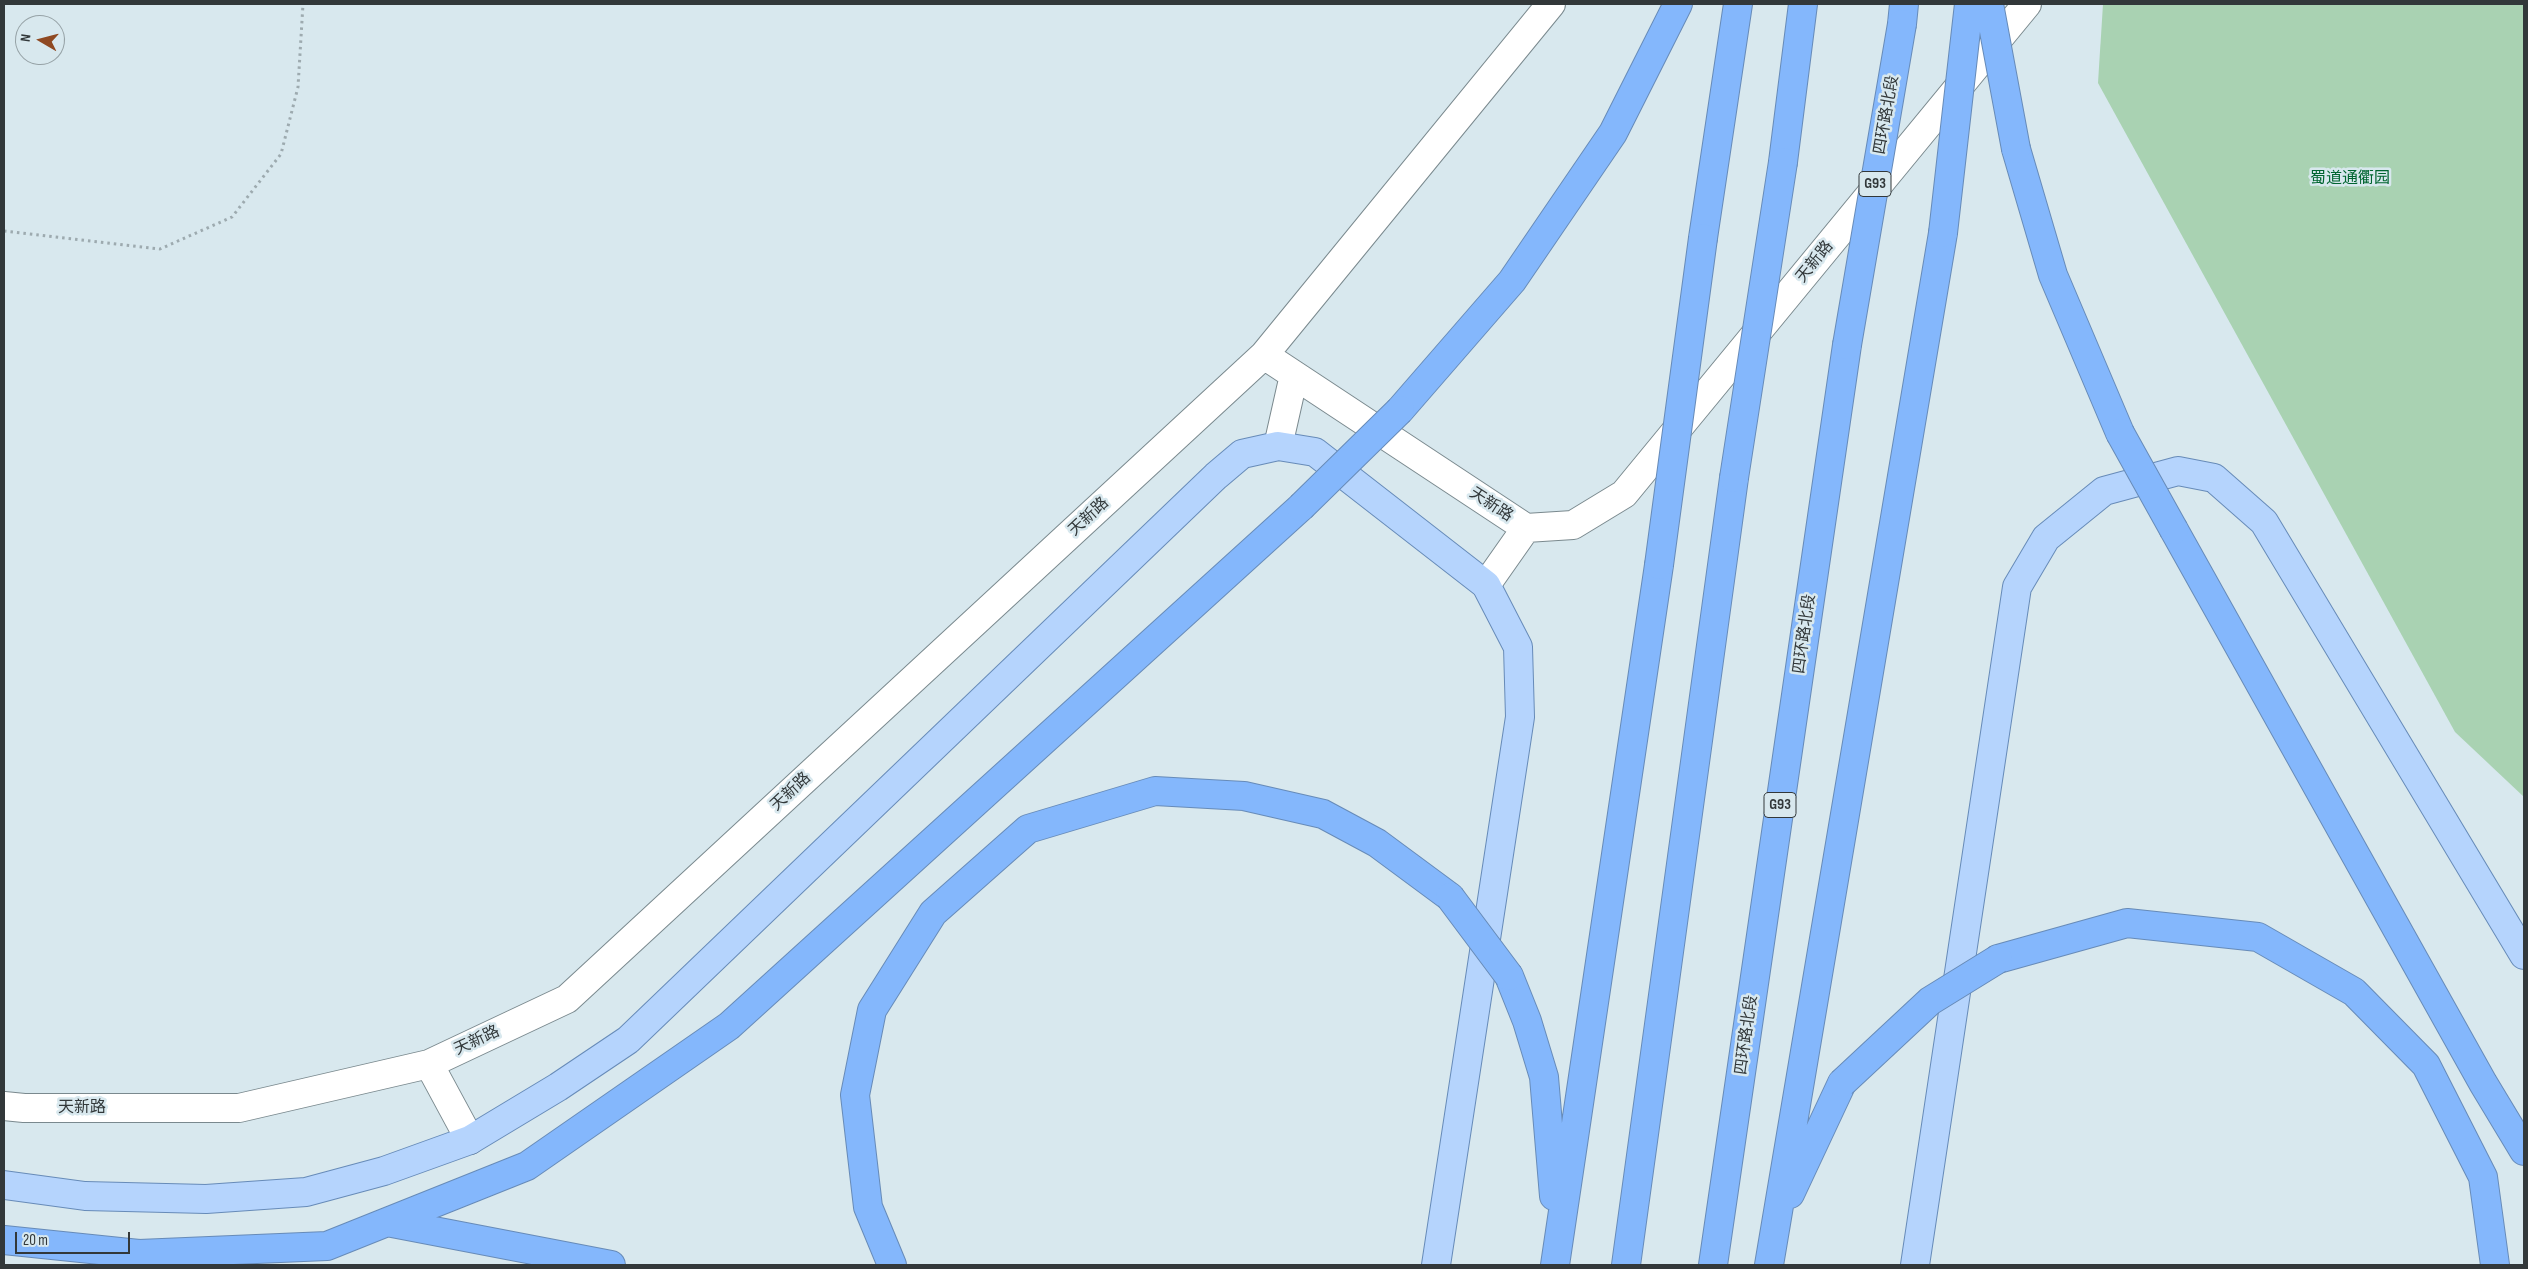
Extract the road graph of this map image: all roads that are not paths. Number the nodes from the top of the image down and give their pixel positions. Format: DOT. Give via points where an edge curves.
graph roads {
  1 [pos="1551,4"];
  2 [pos="1678,4"];
  3 [pos="1738,4"];
  4 [pos="1803,4"];
  5 [pos="1969,4"];
  6 [pos="1989,4"];
  7 [pos="2027,4"];
  8 [pos="1903,14"];
  9 [pos="1264,355"];
  10 [pos="1294,375"];
  11 [pos="1278,446"];
  12 [pos="1526,528"];
  13 [pos="1486,585"];
  14 [pos="2524,955"];
  15 [pos="428,1064"];
  16 [pos="4,1106"];
  17 [pos="470,1140"];
  18 [pos="2524,1151"];
  19 [pos="4,1185"];
  20 [pos="387,1222"];
  21 [pos="1776,1224"];
  22 [pos="4,1240"];
  23 [pos="1556,1255"];
  24 [pos="611,1265"];
  25 [pos="892,1265"];
  26 [pos="1436,1265"];
  27 [pos="1626,1265"];
  28 [pos="1713,1265"];
  29 [pos="1769,1265"];
  30 [pos="1915,1265"];
  31 [pos="2495,1265"];
  1 -- 9 [label="street"];
  2 -- 20 [label="highway, bridge" via="1613,133 1512,281 1400,410 1300,507 729,1026 527,1166"];
  3 -- 23 [label="highway, bridge" via="1660,565"];
  4 -- 27 [label="highway, bridge"];
  5 -- 21 [label="highway, bridge" via="1943,233"];
  6 -- 18 [label="highway, bridge" via="2016,148 2053,275 2120,433"];
  7 -- 12 [label="street, 天新路" via="1624,494 1573,525"];
  8 -- 28 [label="highway, 四环路北段 / G93, bridge" via="1848,345"];
  9 -- 10 [label="street, 天新路"];
  9 -- 15 [label="street, 天新路" via="567,999"];
  10 -- 11 [label="street"];
  10 -- 12 [label="street, 天新路"];
  11 -- 13 [label="main road" via="1315,452"];
  11 -- 17 [label="main road" via="1242,454 1216,476 628,1040 558,1088"];
  12 -- 13 [label="street"];
  13 -- 26 [label="main road" via="1518,647 1520,717"];
  14 -- 30 [label="main road" via="2264,522 2214,478 2178,471 2104,491 2046,538 2017,587"];
  15 -- 16 [label="street, 天新路" via="239,1108"];
  15 -- 17 [label="street"];
  17 -- 19 [label="main road" via="384,1171 306,1192 206,1199 85,1196"];
  20 -- 22 [label="highway" via="327,1246 140,1254"];
  20 -- 24 [label="highway"];
  21 -- 29 [label="highway"];
  21 -- 31 [label="highway, bridge" via="1842,1083 1930,1001 1998,959 2127,923 2258,937 2354,992 2426,1065 2483,1177"];
  23 -- 25 [label="highway, bridge" via="1544,1077 1527,1020 1509,976 1450,897 1377,843 1323,814 1244,796 1155,791 1028,829 933,913 872,1010 855,1095 868,1208"];
}
